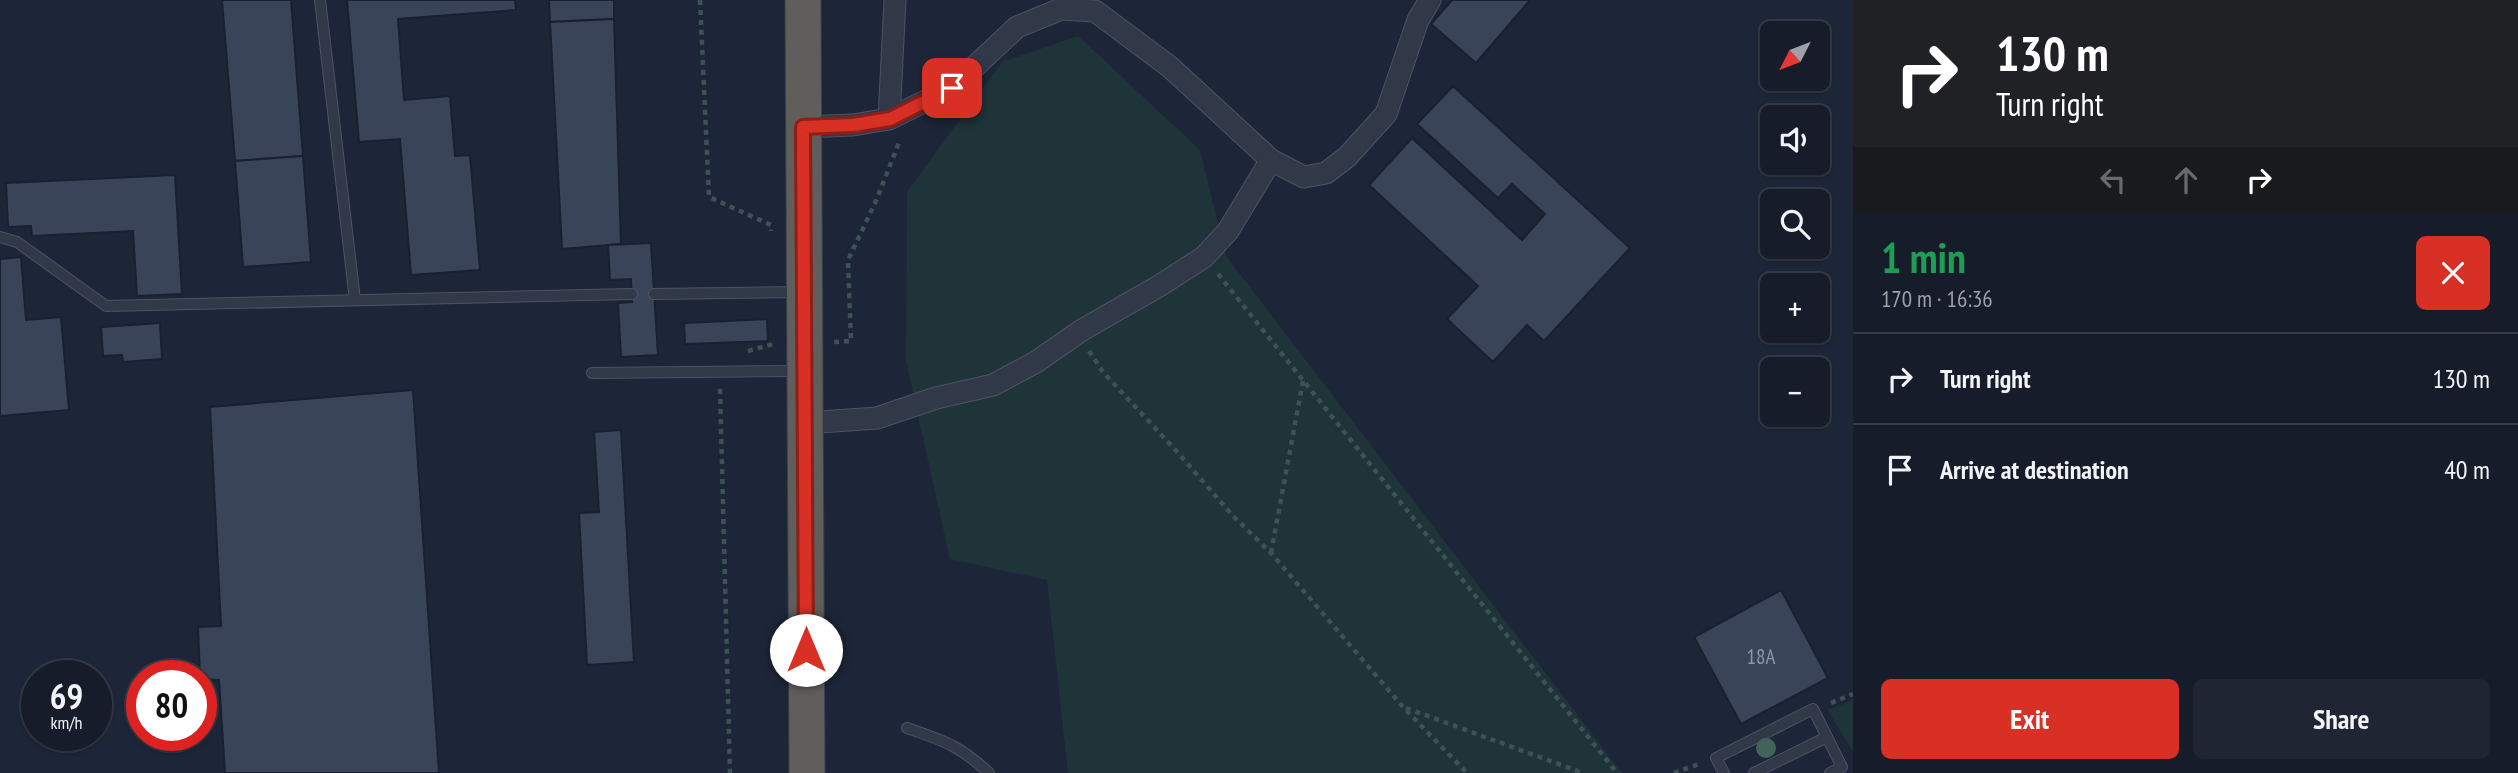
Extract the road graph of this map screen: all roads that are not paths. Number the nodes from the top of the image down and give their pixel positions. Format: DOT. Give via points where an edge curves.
graph roads {
  1 [pos="320,0"];
  2 [pos="803,0"];
  3 [pos="895,0"];
  4 [pos="1430,0"];
  5 [pos="890,119"];
  6 [pos="803,127"];
  7 [pos="1271,160"];
  8 [pos="0,237"];
  9 [pos="788,293"];
  10 [pos="632,294"];
  11 [pos="654,294"];
  12 [pos="355,300"];
  13 [pos="805,371"];
  14 [pos="592,373"];
  15 [pos="806,423"];
  16 [pos="906,728"];
  17 [pos="1827,737"];
  18 [pos="807,773"];
  19 [pos="989,773"];
  20 [pos="1724,773"];
  21 [pos="1754,773"];
  22 [pos="1829,773"];
  1 -- 12 [label="lane"];
  2 -- 6 [label="highway"];
  3 -- 5 [label="street"];
  4 -- 7 [label="street" via="1418,20 1386,114 1347,157 1326,173 1304,177"];
  5 -- 6 [label="street"];
  5 -- 7 [label="street" via="952,88 1017,27 1061,9 1095,12 1170,67"];
  6 -- 9 [label="highway"];
  7 -- 15 [label="street" via="1228,231 1204,257 1036,362 993,385 877,418"];
  8 -- 12 [label="lane" via="17,242 106,306"];
  9 -- 11 [label="lane"];
  9 -- 13 [label="highway"];
  10 -- 12 [label="lane"];
  13 -- 14 [label="lane"];
  13 -- 15 [label="highway"];
  15 -- 18 [label="highway"];
  16 -- 19 [label="lane" via="967,752"];
  17 -- 20 [label="lane" via="1813,709 1716,758"];
  17 -- 21 [label="lane"];
  17 -- 22 [label="lane" via="1842,767"];
}
